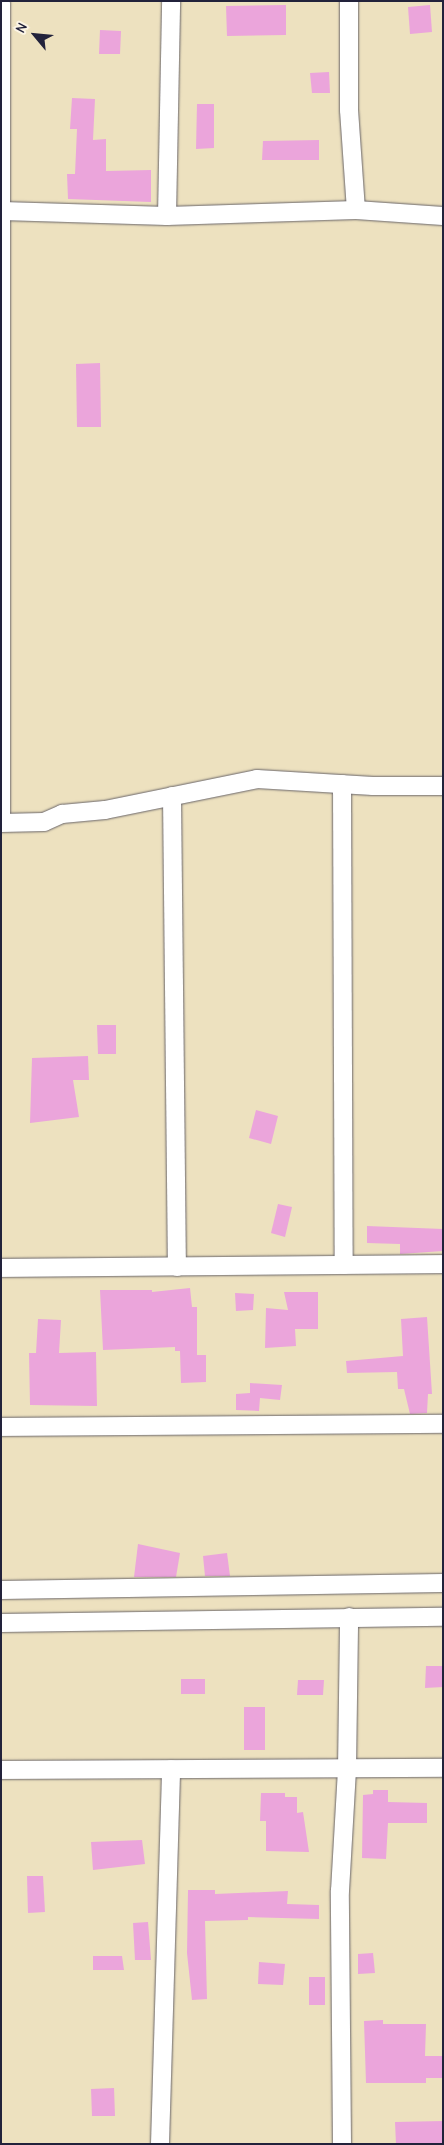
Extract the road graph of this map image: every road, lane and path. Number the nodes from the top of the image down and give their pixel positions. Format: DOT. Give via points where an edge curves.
graph roads {
  1 [pos="171,1"];
  2 [pos="349,1"];
  3 [pos="1,3"];
  4 [pos="356,210"];
  5 [pos="2,211"];
  6 [pos="167,216"];
  7 [pos="443,216"];
  8 [pos="2,447"];
  9 [pos="342,784"];
  10 [pos="443,786"];
  11 [pos="172,796"];
  12 [pos="1,818"];
  13 [pos="1,823"];
  14 [pos="443,1264"];
  15 [pos="344,1265"];
  16 [pos="177,1267"];
  17 [pos="1,1268"];
  18 [pos="443,1424"];
  19 [pos="1,1427"];
  20 [pos="443,1583"];
  21 [pos="1,1590"];
  22 [pos="348,1617"];
  23 [pos="443,1617"];
  24 [pos="1,1623"];
  25 [pos="443,1768"];
  26 [pos="347,1769"];
  27 [pos="1,1770"];
  28 [pos="170,1770"];
  29 [pos="160,2144"];
  30 [pos="342,2144"];
  1 -- 6 [label="street"];
  2 -- 4 [label="street" via="349,110"];
  3 -- 5 [label="street"];
  4 -- 6 [label="street"];
  4 -- 7 [label="street"];
  5 -- 6 [label="street"];
  5 -- 8 [label="street"];
  8 -- 12 [label="street"];
  9 -- 10 [label="street"];
  9 -- 11 [label="street" via="257,779"];
  9 -- 15 [label="street"];
  11 -- 13 [label="street" via="105,810 62,814 44,822"];
  11 -- 16 [label="street"];
  14 -- 15 [label="street"];
  15 -- 16 [label="street"];
  16 -- 17 [label="street"];
  18 -- 19 [label="street"];
  20 -- 21 [label="street"];
  22 -- 23 [label="street"];
  22 -- 24 [label="street"];
  22 -- 26 [label="street"];
  25 -- 26 [label="street"];
  26 -- 28 [label="street"];
  26 -- 30 [label="street" via="340,1891"];
  27 -- 28 [label="street"];
  28 -- 29 [label="street"];
}
